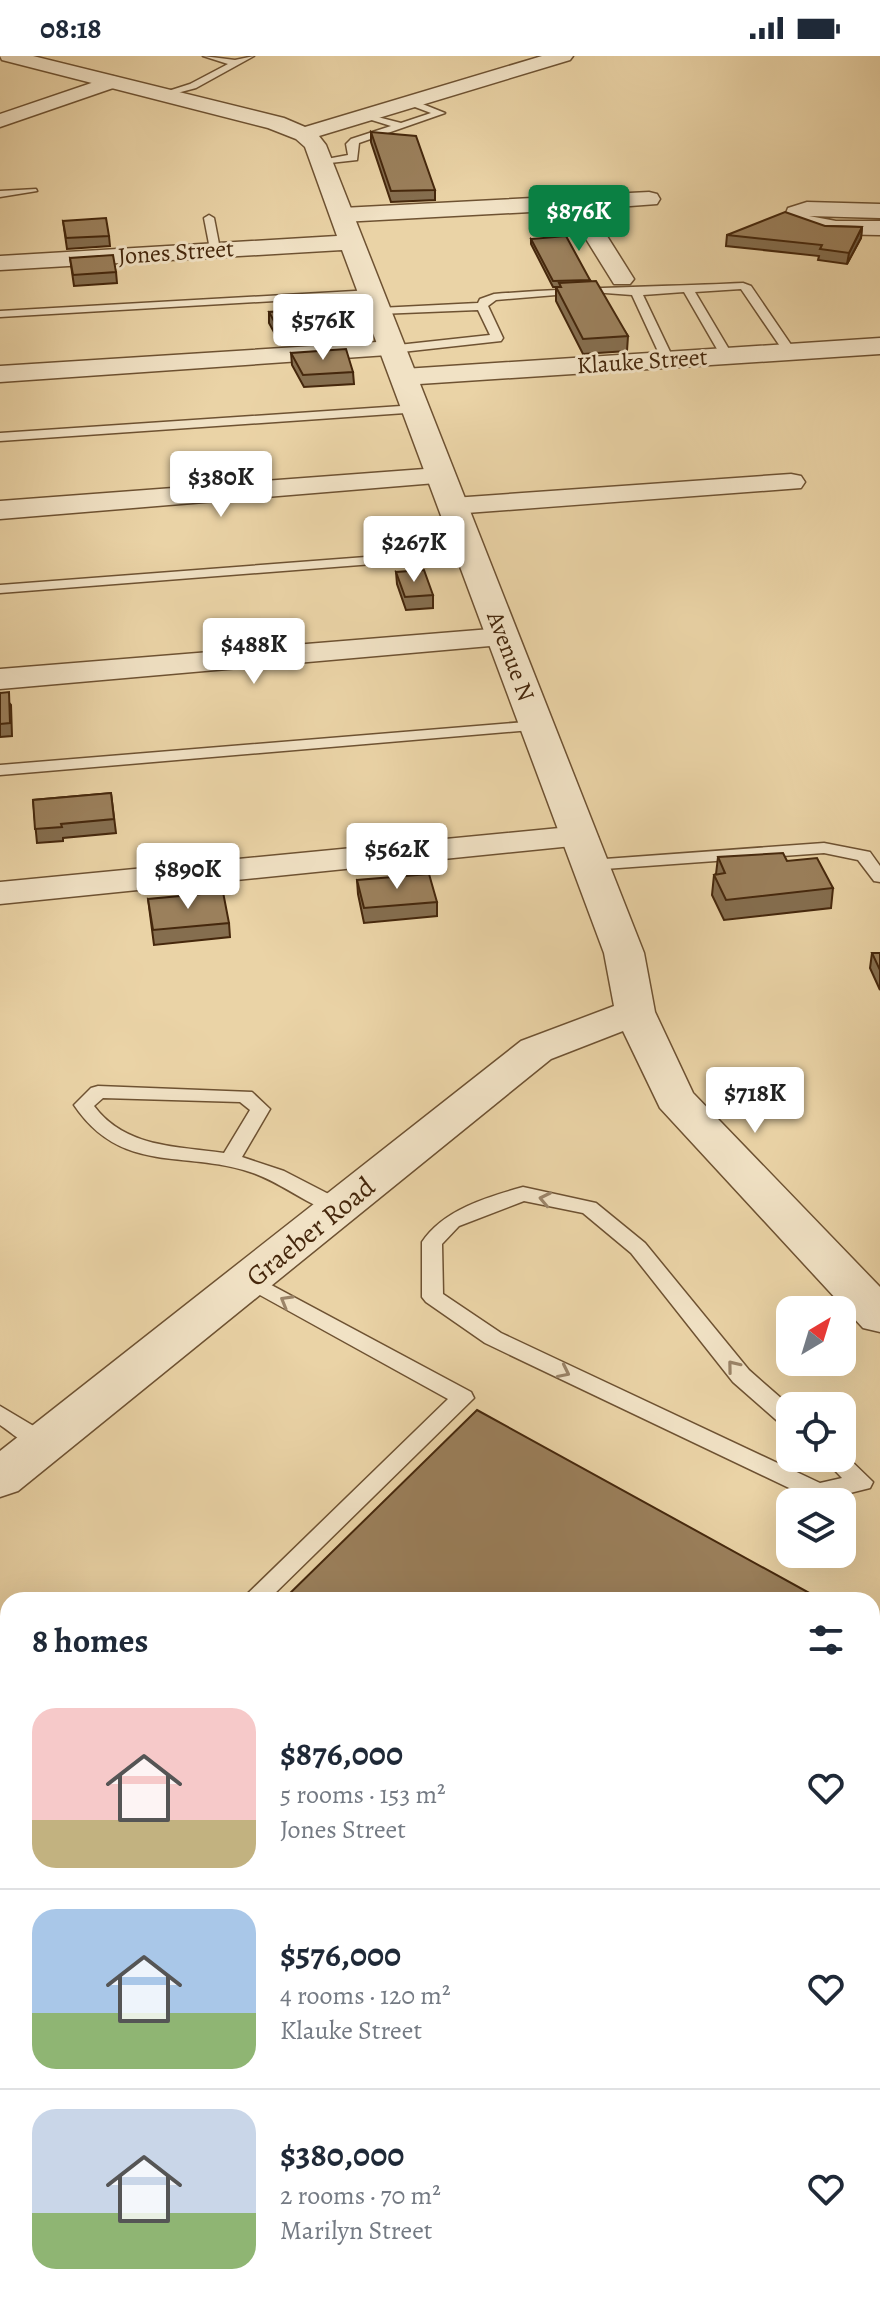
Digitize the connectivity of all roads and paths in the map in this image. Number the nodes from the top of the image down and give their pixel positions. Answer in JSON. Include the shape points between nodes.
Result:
{"nodes":[{"id":1,"x":9,"y":56,"type":"edge"},
{"id":2,"x":208,"y":56,"type":"edge"},
{"id":3,"x":249,"y":56,"type":"edge"},
{"id":4,"x":563,"y":56,"type":"edge"},
{"id":5,"x":237,"y":63,"type":"junction"},
{"id":6,"x":112,"y":82,"type":"junction"},
{"id":7,"x":165,"y":95,"type":"junction"},
{"id":8,"x":410,"y":102,"type":"junction"},
{"id":9,"x":6,"y":115,"type":"edge"},
{"id":10,"x":365,"y":115,"type":"junction"},
{"id":11,"x":401,"y":126,"type":"junction"},
{"id":12,"x":304,"y":134,"type":"junction"},
{"id":13,"x":321,"y":161,"type":"junction"},
{"id":14,"x":32,"y":191,"type":"dead end"},
{"id":15,"x":0,"y":194,"type":"edge"},
{"id":16,"x":649,"y":199,"type":"dead end"},
{"id":17,"x":575,"y":203,"type":"junction"},
{"id":18,"x":880,"y":211,"type":"edge"},
{"id":19,"x":209,"y":218,"type":"dead end"},
{"id":20,"x":880,"y":228,"type":"edge"},
{"id":21,"x":347,"y":229,"type":"junction"},
{"id":22,"x":215,"y":249,"type":"junction"},
{"id":23,"x":0,"y":263,"type":"edge"},
{"id":24,"x":629,"y":285,"type":"junction"},
{"id":25,"x":687,"y":288,"type":"junction"},
{"id":26,"x":376,"y":302,"type":"junction"},
{"id":27,"x":482,"y":306,"type":"junction"},
{"id":28,"x":0,"y":314,"type":"edge"},
{"id":29,"x":880,"y":346,"type":"edge"},
{"id":30,"x":790,"y":352,"type":"junction"},
{"id":31,"x":727,"y":356,"type":"junction"},
{"id":32,"x":668,"y":360,"type":"junction"},
{"id":33,"x":398,"y":363,"type":"junction"},
{"id":34,"x":0,"y":374,"type":"edge"},
{"id":35,"x":416,"y":409,"type":"junction"},
{"id":36,"x":0,"y":437,"type":"edge"},
{"id":37,"x":438,"y":476,"type":"junction"},
{"id":38,"x":791,"y":482,"type":"dead end"},
{"id":39,"x":453,"y":506,"type":"junction"},
{"id":40,"x":0,"y":510,"type":"edge"},
{"id":41,"x":471,"y":553,"type":"junction"},
{"id":42,"x":0,"y":589,"type":"edge"},
{"id":43,"x":503,"y":637,"type":"junction"},
{"id":44,"x":0,"y":679,"type":"edge"},
{"id":45,"x":537,"y":726,"type":"junction"},
{"id":46,"x":0,"y":770,"type":"edge"},
{"id":47,"x":585,"y":851,"type":"junction"},
{"id":48,"x":880,"y":877,"type":"edge"},
{"id":49,"x":0,"y":893,"type":"edge"},
{"id":50,"x":635,"y":1012,"type":"junction"},
{"id":51,"x":229,"y":1162,"type":"junction"},
{"id":52,"x":339,"y":1208,"type":"junction"},
{"id":53,"x":249,"y":1280,"type":"junction"},
{"id":54,"x":880,"y":1316,"type":"edge"},
{"id":55,"x":776,"y":1407,"type":"edge"},
{"id":56,"x":0,"y":1414,"type":"edge"},
{"id":57,"x":44,"y":1443,"type":"junction"},
{"id":58,"x":0,"y":1478,"type":"edge"},
{"id":59,"x":871,"y":1478,"type":"edge"},
{"id":60,"x":261,"y":1592,"type":"edge"}],
"edges":[{"from":1,"to":6,"type":"street"},
{"from":2,"to":5,"type":"lane"},
{"from":3,"to":5,"type":"lane"},
{"from":4,"to":8,"type":"street"},
{"from":5,"to":7,"type":"lane"},
{"from":6,"to":7,"type":"street"},
{"from":6,"to":9,"type":"street"},
{"from":7,"to":12,"type":"street"},
{"from":8,"to":10,"type":"street"},
{"from":8,"to":11,"type":"lane","via":[[440,113]]},
{"from":10,"to":11,"type":"lane"},
{"from":10,"to":12,"type":"street"},
{"from":11,"to":13,"type":"lane","via":[[355,141],[353,158]]},
{"from":12,"to":13,"type":"street","name":"Avenue N"},
{"from":13,"to":21,"type":"street","name":"Avenue N"},
{"from":14,"to":15,"type":"lane"},
{"from":16,"to":17,"type":"street","name":"Jones Street"},
{"from":17,"to":21,"type":"street","name":"Jones Street"},
{"from":17,"to":24,"type":"street"},
{"from":18,"to":20,"type":"street","via":[[807,209],[795,218],[823,226]]},
{"from":19,"to":22,"type":"lane"},
{"from":21,"to":22,"type":"street","name":"Jones Street"},
{"from":21,"to":26,"type":"street","name":"Avenue N"},
{"from":22,"to":23,"type":"street","name":"Jones Street"},
{"from":24,"to":25,"type":"lane"},
{"from":24,"to":27,"type":"lane","via":[[494,297]]},
{"from":24,"to":32,"type":"lane"},
{"from":25,"to":30,"type":"lane","via":[[747,288]]},
{"from":25,"to":31,"type":"lane"},
{"from":26,"to":27,"type":"lane"},
{"from":26,"to":28,"type":"lane"},
{"from":26,"to":33,"type":"street","name":"Avenue N"},
{"from":27,"to":33,"type":"lane","via":[[497,338]]},
{"from":29,"to":30,"type":"street","name":"Klauke Street"},
{"from":30,"to":31,"type":"street","name":"Klauke Street"},
{"from":31,"to":32,"type":"street","name":"Klauke Street"},
{"from":32,"to":33,"type":"street","name":"Klauke Street"},
{"from":33,"to":34,"type":"street","name":"Klauke Street"},
{"from":33,"to":35,"type":"street","name":"Avenue N"},
{"from":35,"to":36,"type":"lane"},
{"from":35,"to":37,"type":"street","name":"Avenue N"},
{"from":37,"to":39,"type":"street","name":"Avenue N"},
{"from":37,"to":40,"type":"street"},
{"from":38,"to":39,"type":"street"},
{"from":39,"to":41,"type":"street","name":"Avenue N"},
{"from":41,"to":42,"type":"lane"},
{"from":41,"to":43,"type":"street","name":"Avenue N"},
{"from":43,"to":44,"type":"street"},
{"from":43,"to":45,"type":"street","name":"Avenue N"},
{"from":45,"to":46,"type":"lane"},
{"from":45,"to":47,"type":"street","name":"Avenue N"},
{"from":47,"to":48,"type":"lane","via":[[824,848],[864,856]]},
{"from":47,"to":49,"type":"street"},
{"from":47,"to":50,"type":"street","name":"Avenue N","via":[[624,953]]},
{"from":50,"to":52,"type":"street","name":"Graeber Road","via":[[536,1050]]},
{"from":50,"to":54,"type":"street","name":"Avenue N","via":[[675,1099]]},
{"from":51,"to":51,"type":"lane","via":[[133,1145],[93,1124],[84,1105],[98,1092],[245,1096],[260,1109]]},
{"from":51,"to":52,"type":"lane","via":[[255,1166]]},
{"from":52,"to":53,"type":"street","name":"Graeber Road"},
{"from":53,"to":57,"type":"street","name":"Graeber Road"},
{"from":60,"to":53,"type":"lane","one_way":true,"via":[[463,1398]]},
{"from":55,"to":59,"type":"lane","one_way":true,"via":[[741,1376],[638,1248],[589,1208],[523,1194],[452,1221],[432,1242],[433,1297],[493,1338],[818,1492]]},
{"from":56,"to":57,"type":"lane"},
{"from":57,"to":58,"type":"street","name":"Graeber Road"}]}
